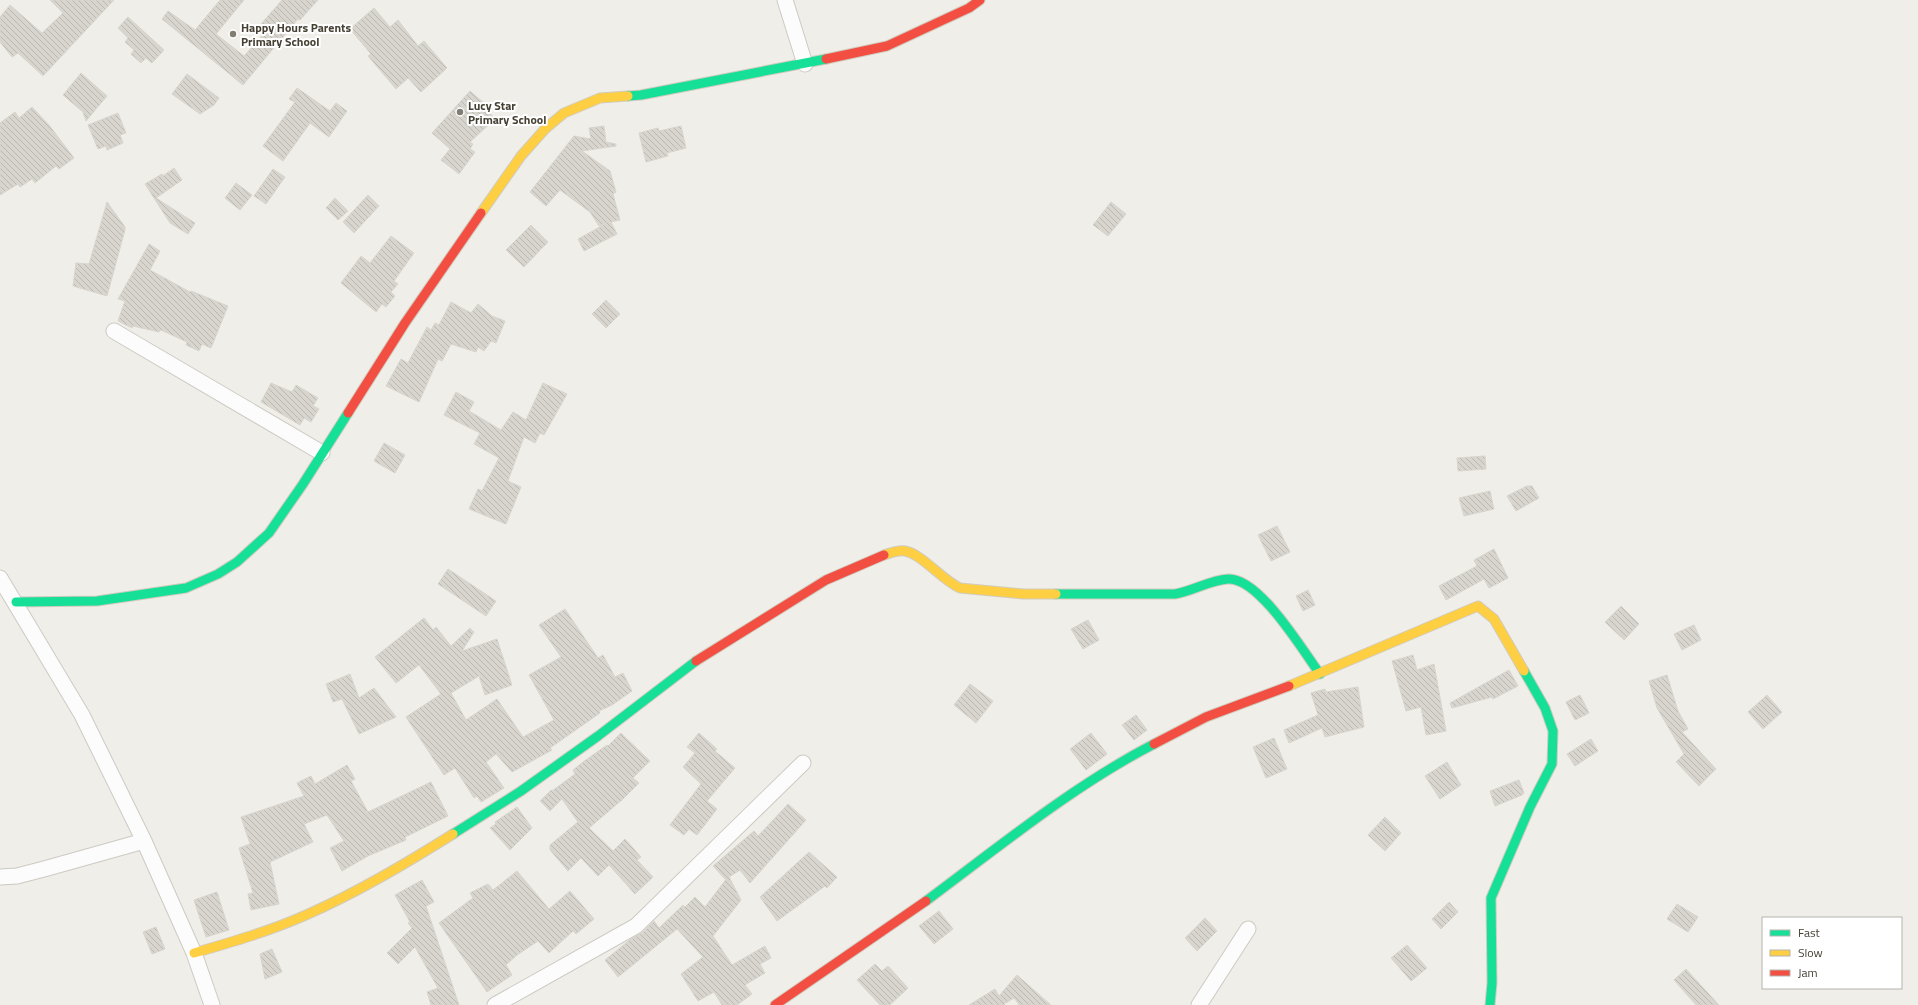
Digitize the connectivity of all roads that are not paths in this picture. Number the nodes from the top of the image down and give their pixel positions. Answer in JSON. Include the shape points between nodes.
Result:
{"nodes":[{"id":1,"x":785,"y":0,"type":"edge"},
{"id":2,"x":980,"y":0,"type":"edge"},
{"id":3,"x":805,"y":64,"type":"junction"},
{"id":4,"x":114,"y":331,"type":"dead end"},
{"id":5,"x":322,"y":453,"type":"junction"},
{"id":6,"x":0,"y":578,"type":"edge"},
{"id":7,"x":16,"y":602,"type":"junction"},
{"id":8,"x":1320,"y":674,"type":"junction"},
{"id":9,"x":803,"y":763,"type":"dead end"},
{"id":10,"x":144,"y":841,"type":"junction"},
{"id":11,"x":0,"y":877,"type":"edge"},
{"id":12,"x":1248,"y":929,"type":"dead end"},
{"id":13,"x":194,"y":953,"type":"junction"},
{"id":14,"x":212,"y":1005,"type":"edge"},
{"id":15,"x":495,"y":1005,"type":"edge"},
{"id":16,"x":775,"y":1005,"type":"edge"},
{"id":17,"x":1199,"y":1005,"type":"edge"},
{"id":18,"x":1490,"y":1005,"type":"edge"}],
"edges":[{"from":1,"to":3,"type":"street"},
{"from":2,"to":3,"type":"street","via":[[969,8],[887,46]]},
{"from":3,"to":5,"type":"street","via":[[641,95],[600,98],[564,113],[545,129],[521,156],[405,323]]},
{"from":4,"to":5,"type":"street"},
{"from":5,"to":7,"type":"street","via":[[269,533],[237,562],[218,574],[186,588],[97,601]]},
{"from":6,"to":7,"type":"street"},
{"from":7,"to":10,"type":"street","via":[[82,715]]},
{"from":8,"to":13,"type":"street","via":[[1270,605],[1255,590],[1235,579],[1215,581],[1192,591],[1175,594],[1022,594],[956,587],[915,555],[905,551],[892,552],[826,580],[702,658],[521,791],[387,875],[306,915],[260,933]]},
{"from":8,"to":16,"type":"street","via":[[1206,717],[1127,758],[1076,791],[923,903]]},
{"from":8,"to":18,"type":"street","via":[[1478,606],[1494,619],[1545,708],[1553,731],[1552,764],[1530,807],[1491,898]]},
{"from":9,"to":15,"type":"street","via":[[636,926]]},
{"from":10,"to":11,"type":"street","via":[[17,876]]},
{"from":10,"to":13,"type":"street"},
{"from":12,"to":17,"type":"street"},
{"from":13,"to":14,"type":"street"}]}
